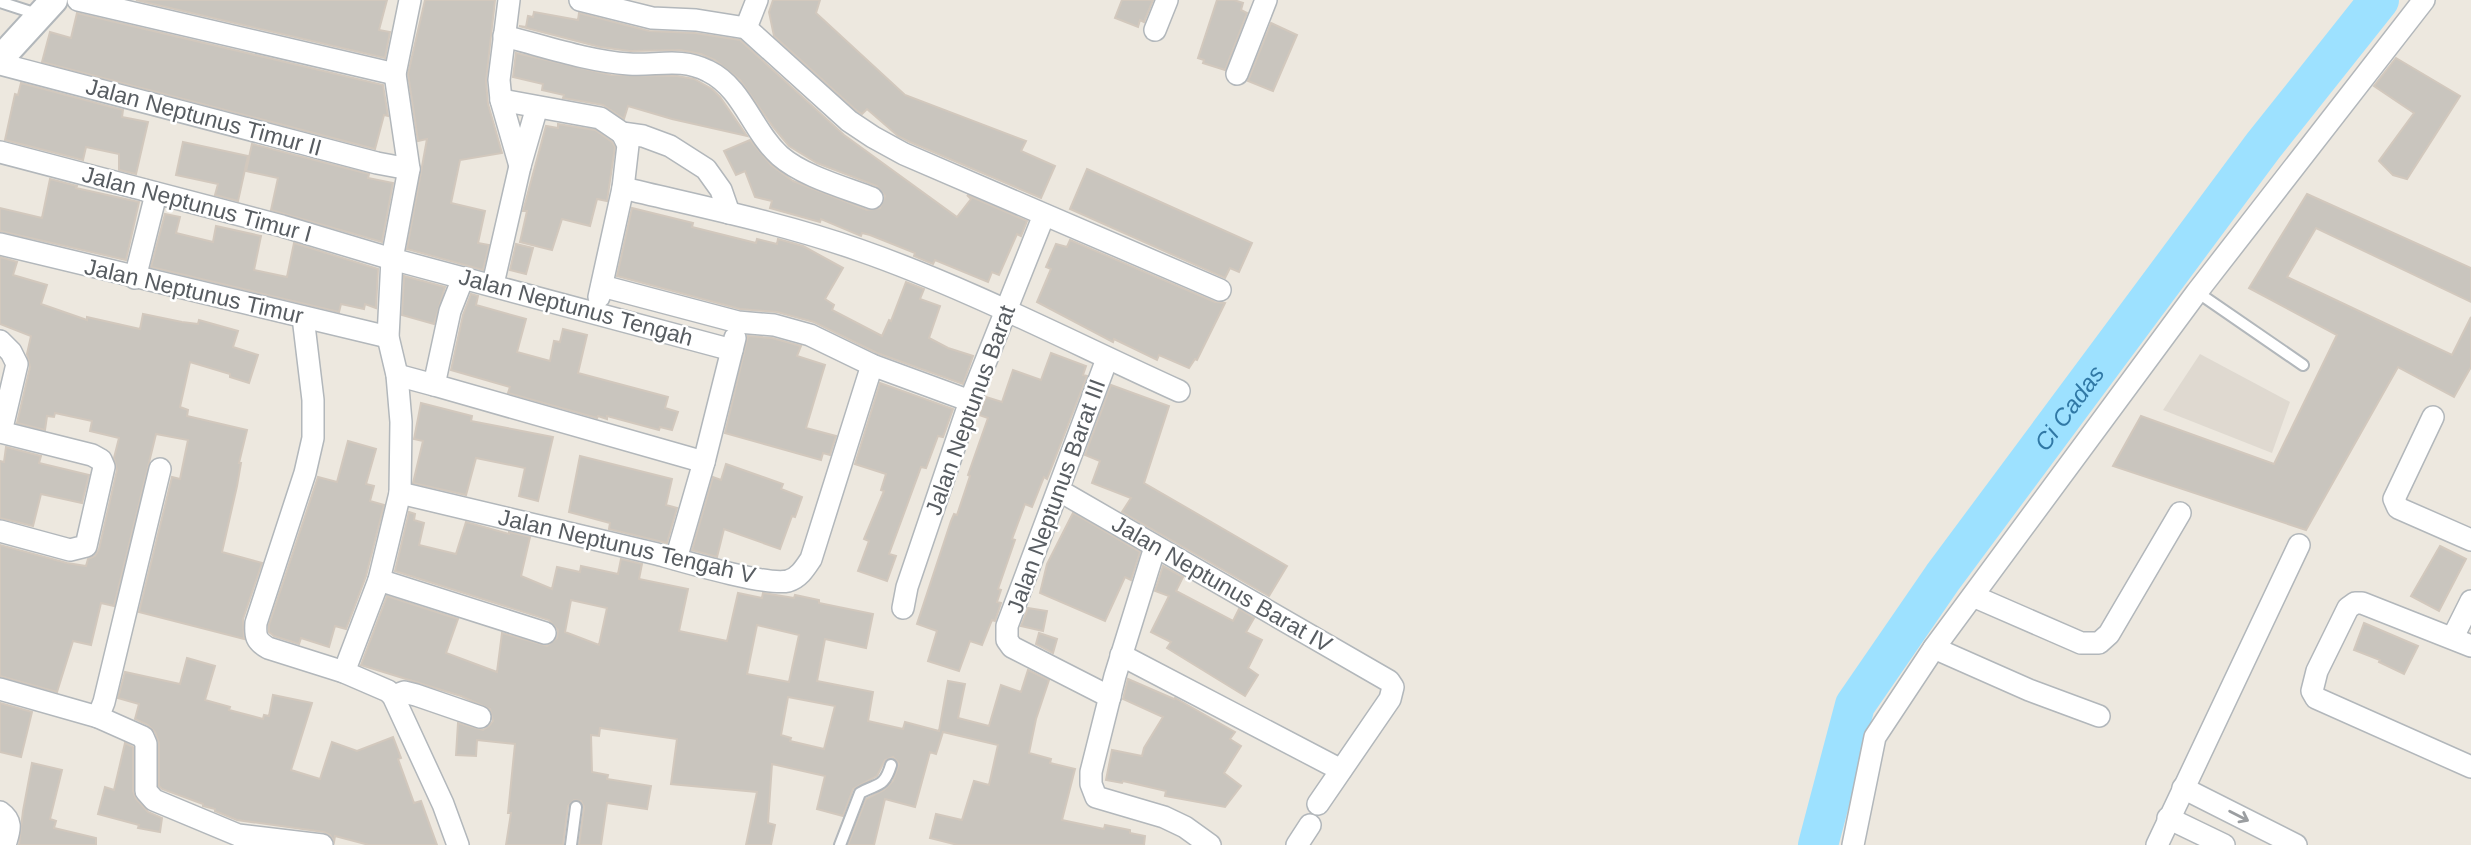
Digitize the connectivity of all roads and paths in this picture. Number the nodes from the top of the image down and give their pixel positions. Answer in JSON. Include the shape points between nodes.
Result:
{"nodes":[{"id":1,"x":78,"y":0,"type":"edge"},
{"id":2,"x":410,"y":0,"type":"edge"},
{"id":3,"x":509,"y":0,"type":"edge"},
{"id":4,"x":580,"y":0,"type":"edge"},
{"id":5,"x":757,"y":0,"type":"edge"},
{"id":6,"x":1167,"y":0,"type":"edge"},
{"id":7,"x":1266,"y":0,"type":"edge"},
{"id":8,"x":2424,"y":0,"type":"edge"},
{"id":9,"x":0,"y":2,"type":"edge"},
{"id":10,"x":603,"y":3,"type":"edge"},
{"id":11,"x":46,"y":7,"type":"edge"},
{"id":12,"x":746,"y":28,"type":"junction"},
{"id":13,"x":1156,"y":30,"type":"dead end"},
{"id":14,"x":504,"y":36,"type":"junction"},
{"id":15,"x":0,"y":62,"type":"edge"},
{"id":16,"x":395,"y":74,"type":"junction"},
{"id":17,"x":1237,"y":74,"type":"dead end"},
{"id":18,"x":501,"y":100,"type":"junction"},
{"id":19,"x":537,"y":107,"type":"junction"},
{"id":20,"x":622,"y":133,"type":"junction"},
{"id":21,"x":0,"y":152,"type":"edge"},
{"id":22,"x":520,"y":166,"type":"junction"},
{"id":23,"x":409,"y":169,"type":"junction"},
{"id":24,"x":624,"y":188,"type":"junction"},
{"id":25,"x":156,"y":194,"type":"junction"},
{"id":26,"x":872,"y":198,"type":"dead end"},
{"id":27,"x":729,"y":213,"type":"junction"},
{"id":28,"x":1044,"y":215,"type":"junction"},
{"id":29,"x":0,"y":244,"type":"edge"},
{"id":30,"x":392,"y":259,"type":"junction"},
{"id":31,"x":135,"y":278,"type":"junction"},
{"id":32,"x":463,"y":278,"type":"junction"},
{"id":33,"x":493,"y":284,"type":"junction"},
{"id":34,"x":602,"y":286,"type":"junction"},
{"id":35,"x":1220,"y":290,"type":"dead end"},
{"id":36,"x":2197,"y":292,"type":"junction"},
{"id":37,"x":1006,"y":311,"type":"junction"},
{"id":38,"x":596,"y":313,"type":"junction"},
{"id":39,"x":303,"y":317,"type":"junction"},
{"id":40,"x":738,"y":322,"type":"junction"},
{"id":41,"x":388,"y":337,"type":"junction"},
{"id":42,"x":0,"y":341,"type":"edge"},
{"id":43,"x":732,"y":350,"type":"junction"},
{"id":44,"x":1107,"y":359,"type":"junction"},
{"id":45,"x":872,"y":365,"type":"junction"},
{"id":46,"x":2303,"y":365,"type":"dead end"},
{"id":47,"x":397,"y":375,"type":"junction"},
{"id":48,"x":434,"y":385,"type":"junction"},
{"id":49,"x":1179,"y":391,"type":"dead end"},
{"id":50,"x":970,"y":401,"type":"junction"},
{"id":51,"x":2433,"y":417,"type":"dead end"},
{"id":52,"x":0,"y":432,"type":"edge"},
{"id":53,"x":704,"y":462,"type":"junction"},
{"id":54,"x":160,"y":469,"type":"dead end"},
{"id":55,"x":1060,"y":491,"type":"junction"},
{"id":56,"x":400,"y":493,"type":"junction"},
{"id":57,"x":2180,"y":513,"type":"dead end"},
{"id":58,"x":0,"y":531,"type":"edge"},
{"id":59,"x":2471,"y":540,"type":"edge"},
{"id":60,"x":2299,"y":545,"type":"dead end"},
{"id":61,"x":1155,"y":547,"type":"junction"},
{"id":62,"x":676,"y":559,"type":"junction"},
{"id":63,"x":379,"y":580,"type":"junction"},
{"id":64,"x":1973,"y":596,"type":"junction"},
{"id":65,"x":2471,"y":601,"type":"edge"},
{"id":66,"x":903,"y":608,"type":"dead end"},
{"id":67,"x":545,"y":633,"type":"dead end"},
{"id":68,"x":2462,"y":641,"type":"edge"},
{"id":69,"x":1934,"y":648,"type":"junction"},
{"id":70,"x":1121,"y":655,"type":"junction"},
{"id":71,"x":344,"y":672,"type":"junction"},
{"id":72,"x":0,"y":689,"type":"edge"},
{"id":73,"x":393,"y":696,"type":"junction"},
{"id":74,"x":1110,"y":697,"type":"junction"},
{"id":75,"x":480,"y":716,"type":"dead end"},
{"id":76,"x":2099,"y":716,"type":"dead end"},
{"id":77,"x":98,"y":717,"type":"junction"},
{"id":78,"x":891,"y":765,"type":"dead end"},
{"id":79,"x":2471,"y":767,"type":"edge"},
{"id":80,"x":1341,"y":770,"type":"junction"},
{"id":81,"x":2183,"y":788,"type":"junction"},
{"id":82,"x":1318,"y":804,"type":"dead end"},
{"id":83,"x":576,"y":807,"type":"dead end"},
{"id":84,"x":0,"y":813,"type":"edge"},
{"id":85,"x":2168,"y":818,"type":"junction"},
{"id":86,"x":1310,"y":825,"type":"dead end"},
{"id":87,"x":5,"y":845,"type":"edge"},
{"id":88,"x":322,"y":845,"type":"edge"},
{"id":89,"x":458,"y":845,"type":"edge"},
{"id":90,"x":571,"y":845,"type":"edge"},
{"id":91,"x":840,"y":845,"type":"edge"},
{"id":92,"x":1210,"y":845,"type":"edge"},
{"id":93,"x":1297,"y":845,"type":"edge"},
{"id":94,"x":1853,"y":845,"type":"edge"},
{"id":95,"x":2157,"y":845,"type":"edge"},
{"id":96,"x":2224,"y":845,"type":"edge"},
{"id":97,"x":2296,"y":845,"type":"edge"}],
"edges":[{"from":1,"to":16,"type":"street"},
{"from":2,"to":16,"type":"street"},
{"from":3,"to":14,"type":"street"},
{"from":4,"to":10,"type":"street"},
{"from":5,"to":12,"type":"street"},
{"from":6,"to":13,"type":"street"},
{"from":7,"to":17,"type":"street"},
{"from":8,"to":36,"type":"street"},
{"from":9,"to":11,"type":"lane"},
{"from":10,"to":12,"type":"street","via":[[652,18]]},
{"from":11,"to":15,"type":"street"},
{"from":12,"to":28,"type":"street","via":[[873,138]]},
{"from":14,"to":18,"type":"street"},
{"from":14,"to":26,"type":"street","via":[[629,64],[674,61],[708,71],[726,83],[779,155],[824,180]]},
{"from":15,"to":23,"type":"street","name":"Jalan Neptunus Timur II"},
{"from":16,"to":23,"type":"street"},
{"from":18,"to":19,"type":"street"},
{"from":18,"to":22,"type":"street"},
{"from":19,"to":20,"type":"street","via":[[600,118]]},
{"from":19,"to":22,"type":"street"},
{"from":20,"to":24,"type":"street","via":[[628,145]]},
{"from":20,"to":27,"type":"street","via":[[670,146],[706,169],[721,190]]},
{"from":21,"to":25,"type":"street","name":"Jalan Neptunus Timur I"},
{"from":22,"to":33,"type":"street"},
{"from":23,"to":30,"type":"street"},
{"from":24,"to":27,"type":"street"},
{"from":24,"to":34,"type":"street"},
{"from":25,"to":30,"type":"street","name":"Jalan Neptunus Timur I"},
{"from":25,"to":31,"type":"street"},
{"from":27,"to":37,"type":"street","via":[[862,251]]},
{"from":28,"to":35,"type":"street"},
{"from":28,"to":37,"type":"street","name":"Jalan Neptunus Barat"},
{"from":29,"to":31,"type":"street","name":"Jalan Neptunus Timur"},
{"from":30,"to":32,"type":"street","name":"Jalan Neptunus Tengah"},
{"from":30,"to":41,"type":"street"},
{"from":31,"to":39,"type":"street","name":"Jalan Neptunus Timur"},
{"from":32,"to":33,"type":"street","name":"Jalan Neptunus Tengah"},
{"from":32,"to":48,"type":"street","via":[[450,311]]},
{"from":33,"to":38,"type":"street","name":"Jalan Neptunus Tengah"},
{"from":34,"to":38,"type":"street"},
{"from":34,"to":40,"type":"street","name":"Jalan Neptunus Tengah"},
{"from":36,"to":46,"type":"lane"},
{"from":36,"to":64,"type":"street"},
{"from":37,"to":44,"type":"street"},
{"from":37,"to":50,"type":"street","name":"Jalan Neptunus Barat"},
{"from":38,"to":43,"type":"street","name":"Jalan Neptunus Tengah"},
{"from":39,"to":41,"type":"street","name":"Jalan Neptunus Timur"},
{"from":39,"to":71,"type":"street","via":[[313,438],[255,636],[268,648]]},
{"from":40,"to":43,"type":"street"},
{"from":40,"to":45,"type":"street","name":"Jalan Neptunus Tengah","via":[[810,335]]},
{"from":41,"to":47,"type":"street"},
{"from":42,"to":52,"type":"street","via":[[17,364]]},
{"from":43,"to":53,"type":"street"},
{"from":44,"to":49,"type":"street"},
{"from":44,"to":55,"type":"street","name":"Jalan Neptunus Barat III"},
{"from":45,"to":50,"type":"street","name":"Jalan Neptunus Tengah"},
{"from":45,"to":62,"type":"street","name":"Jalan Neptunus Tengah V","via":[[811,559],[802,573],[789,581],[776,581]]},
{"from":47,"to":48,"type":"street"},
{"from":47,"to":56,"type":"street"},
{"from":48,"to":53,"type":"street"},
{"from":50,"to":66,"type":"street","name":"Jalan Neptunus Barat"},
{"from":51,"to":59,"type":"street","via":[[2394,499],[2398,508]]},
{"from":52,"to":58,"type":"street","via":[[92,455],[104,467],[86,546],[70,550]]},
{"from":53,"to":62,"type":"street"},
{"from":54,"to":77,"type":"street"},
{"from":55,"to":61,"type":"street","name":"Jalan Neptunus Barat IV"},
{"from":55,"to":74,"type":"street","name":"Jalan Neptunus Barat III","via":[[1007,626],[1007,640],[1012,647]]},
{"from":56,"to":62,"type":"street","name":"Jalan Neptunus Tengah V"},
{"from":56,"to":63,"type":"street"},
{"from":57,"to":64,"type":"street","via":[[2109,634],[2099,643],[2081,643]]},
{"from":60,"to":81,"type":"street"},
{"from":61,"to":70,"type":"street"},
{"from":61,"to":80,"type":"street","name":"Jalan Neptunus Barat IV","via":[[1385,677],[1393,687],[1390,699]]},
{"from":63,"to":67,"type":"street"},
{"from":63,"to":71,"type":"street"},
{"from":64,"to":69,"type":"street"},
{"from":65,"to":68,"type":"street"},
{"from":68,"to":79,"type":"street","via":[[2355,603],[2348,608],[2317,671],[2312,691],[2316,698]]},
{"from":69,"to":76,"type":"street"},
{"from":69,"to":94,"type":"street","via":[[1875,737]]},
{"from":70,"to":74,"type":"street"},
{"from":70,"to":80,"type":"street"},
{"from":71,"to":73,"type":"street","via":[[379,685]]},
{"from":72,"to":77,"type":"street"},
{"from":73,"to":75,"type":"street","via":[[404,692]]},
{"from":73,"to":89,"type":"street"},
{"from":74,"to":92,"type":"street","via":[[1091,772],[1096,797],[1164,817]]},
{"from":77,"to":88,"type":"street","via":[[143,737],[146,791],[155,800],[238,835]]},
{"from":78,"to":91,"type":"lane","via":[[882,785],[860,793]]},
{"from":80,"to":82,"type":"street"},
{"from":81,"to":85,"type":"street"},
{"from":81,"to":97,"type":"street","one_way":true},
{"from":83,"to":90,"type":"lane"},
{"from":84,"to":87,"type":"street","via":[[11,827]]},
{"from":85,"to":95,"type":"street"},
{"from":85,"to":96,"type":"street"},
{"from":86,"to":93,"type":"street"}]}
